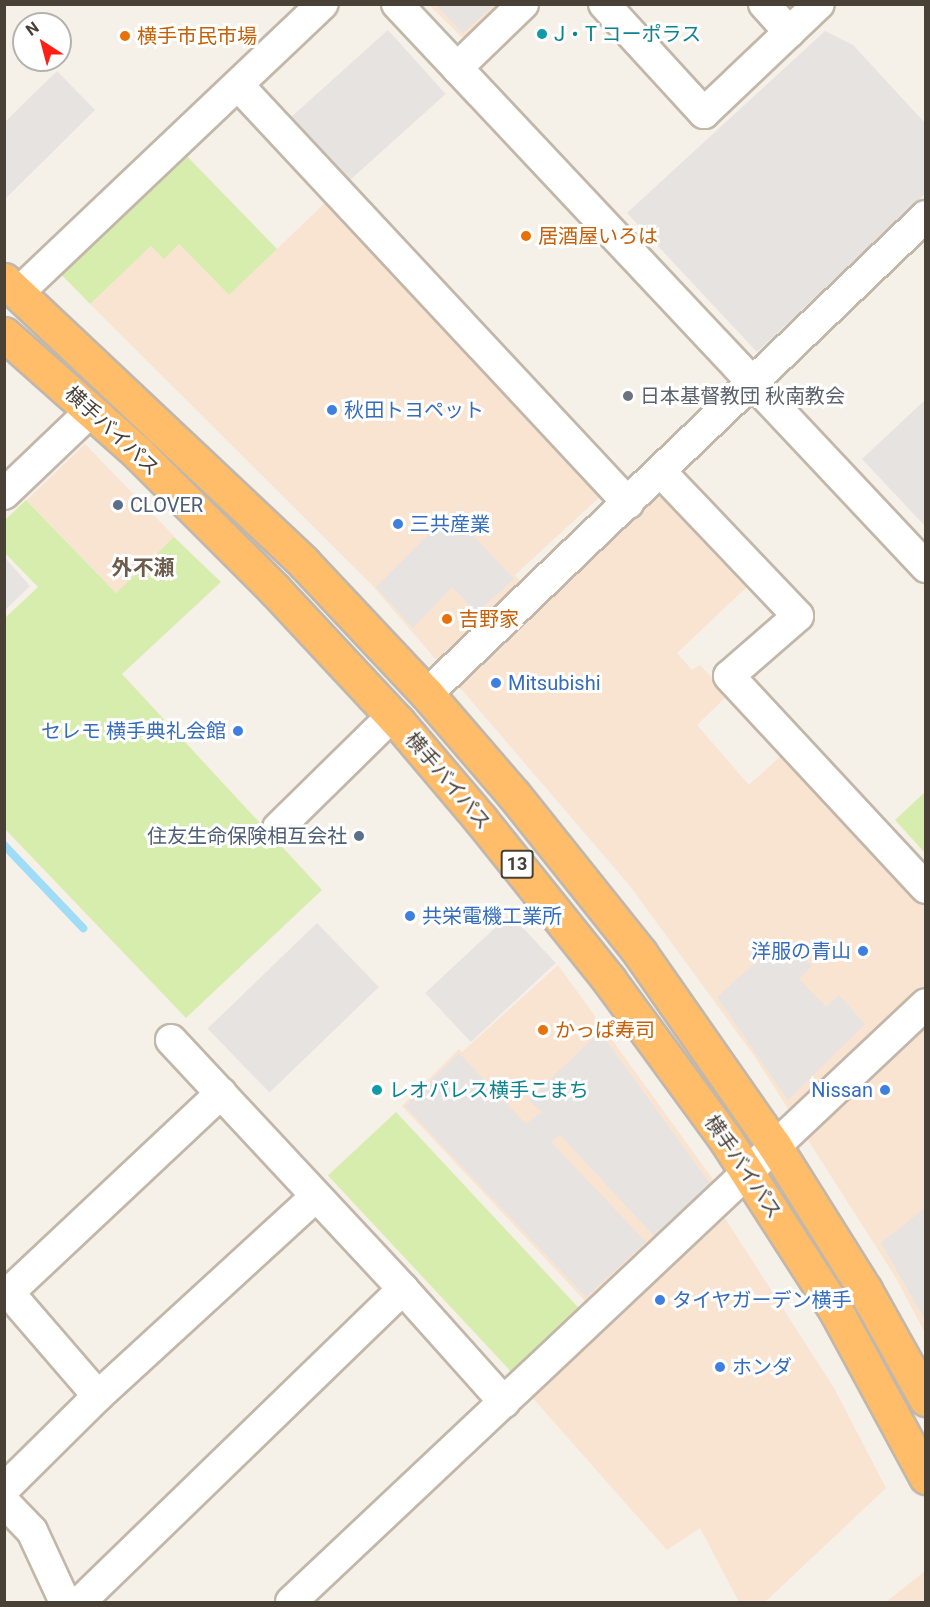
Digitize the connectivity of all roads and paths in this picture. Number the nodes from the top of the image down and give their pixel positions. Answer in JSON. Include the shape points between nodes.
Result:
{"nodes":[{"id":1,"x":323,"y":4,"type":"edge"},
{"id":2,"x":397,"y":4,"type":"edge"},
{"id":3,"x":524,"y":4,"type":"edge"},
{"id":4,"x":604,"y":4,"type":"edge"},
{"id":5,"x":764,"y":4,"type":"edge"},
{"id":6,"x":819,"y":4,"type":"edge"},
{"id":7,"x":789,"y":32,"type":"junction"},
{"id":8,"x":457,"y":68,"type":"junction"},
{"id":9,"x":238,"y":85,"type":"junction"},
{"id":10,"x":926,"y":216,"type":"edge"},
{"id":11,"x":11,"y":287,"type":"edge"},
{"id":12,"x":4,"y":334,"type":"edge"},
{"id":13,"x":752,"y":382,"type":"junction"},
{"id":14,"x":91,"y":411,"type":"junction"},
{"id":15,"x":660,"y":471,"type":"junction"},
{"id":16,"x":4,"y":494,"type":"edge"},
{"id":17,"x":628,"y":503,"type":"junction"},
{"id":18,"x":926,"y":567,"type":"edge"},
{"id":19,"x":427,"y":694,"type":"junction"},
{"id":20,"x":392,"y":716,"type":"junction"},
{"id":21,"x":278,"y":828,"type":"dead end"},
{"id":22,"x":926,"y":888,"type":"edge"},
{"id":23,"x":926,"y":1004,"type":"edge"},
{"id":24,"x":171,"y":1040,"type":"dead end"},
{"id":25,"x":221,"y":1093,"type":"junction"},
{"id":26,"x":774,"y":1145,"type":"junction"},
{"id":27,"x":748,"y":1172,"type":"junction"},
{"id":28,"x":316,"y":1196,"type":"junction"},
{"id":29,"x":403,"y":1289,"type":"junction"},
{"id":30,"x":7,"y":1295,"type":"edge"},
{"id":31,"x":98,"y":1396,"type":"junction"},
{"id":32,"x":926,"y":1399,"type":"edge"},
{"id":33,"x":504,"y":1402,"type":"junction"},
{"id":34,"x":926,"y":1478,"type":"edge"},
{"id":35,"x":4,"y":1489,"type":"edge"},
{"id":36,"x":4,"y":1502,"type":"edge"},
{"id":37,"x":65,"y":1602,"type":"edge"},
{"id":38,"x":80,"y":1602,"type":"edge"},
{"id":39,"x":291,"y":1602,"type":"edge"}],
"edges":[{"from":1,"to":9,"type":"street"},
{"from":2,"to":8,"type":"street"},
{"from":3,"to":8,"type":"street"},
{"from":4,"to":7,"type":"street","via":[[704,113]]},
{"from":5,"to":7,"type":"street"},
{"from":6,"to":7,"type":"street"},
{"from":8,"to":13,"type":"street"},
{"from":9,"to":11,"type":"street"},
{"from":9,"to":17,"type":"street"},
{"from":10,"to":13,"type":"street"},
{"from":11,"to":19,"type":"highway","name":"横手バイパス","number":"13","via":[[304,563]]},
{"from":12,"to":14,"type":"highway","name":"横手バイパス","number":"13"},
{"from":13,"to":15,"type":"street"},
{"from":13,"to":18,"type":"street"},
{"from":14,"to":16,"type":"street"},
{"from":14,"to":20,"type":"highway","name":"横手バイパス","number":"13","via":[[274,589]]},
{"from":15,"to":17,"type":"street"},
{"from":15,"to":22,"type":"street","via":[[798,615],[729,676]]},
{"from":17,"to":19,"type":"street"},
{"from":19,"to":26,"type":"highway","name":"横手バイパス","number":"13","via":[[514,795],[640,953]]},
{"from":20,"to":21,"type":"street"},
{"from":20,"to":27,"type":"highway","name":"横手バイパス","number":"13","via":[[609,980]]},
{"from":23,"to":26,"type":"street"},
{"from":24,"to":25,"type":"street"},
{"from":25,"to":28,"type":"street"},
{"from":25,"to":30,"type":"street"},
{"from":26,"to":27,"type":"street"},
{"from":26,"to":32,"type":"highway","name":"横手バイパス","number":"13","via":[[865,1290]]},
{"from":27,"to":33,"type":"street"},
{"from":27,"to":34,"type":"highway","name":"横手バイパス","number":"13","via":[[836,1311]]},
{"from":28,"to":29,"type":"street"},
{"from":28,"to":31,"type":"street"},
{"from":29,"to":33,"type":"street"},
{"from":29,"to":38,"type":"street"},
{"from":30,"to":31,"type":"street"},
{"from":31,"to":35,"type":"street"},
{"from":33,"to":39,"type":"street"},
{"from":36,"to":37,"type":"street","via":[[32,1531]]}]}
